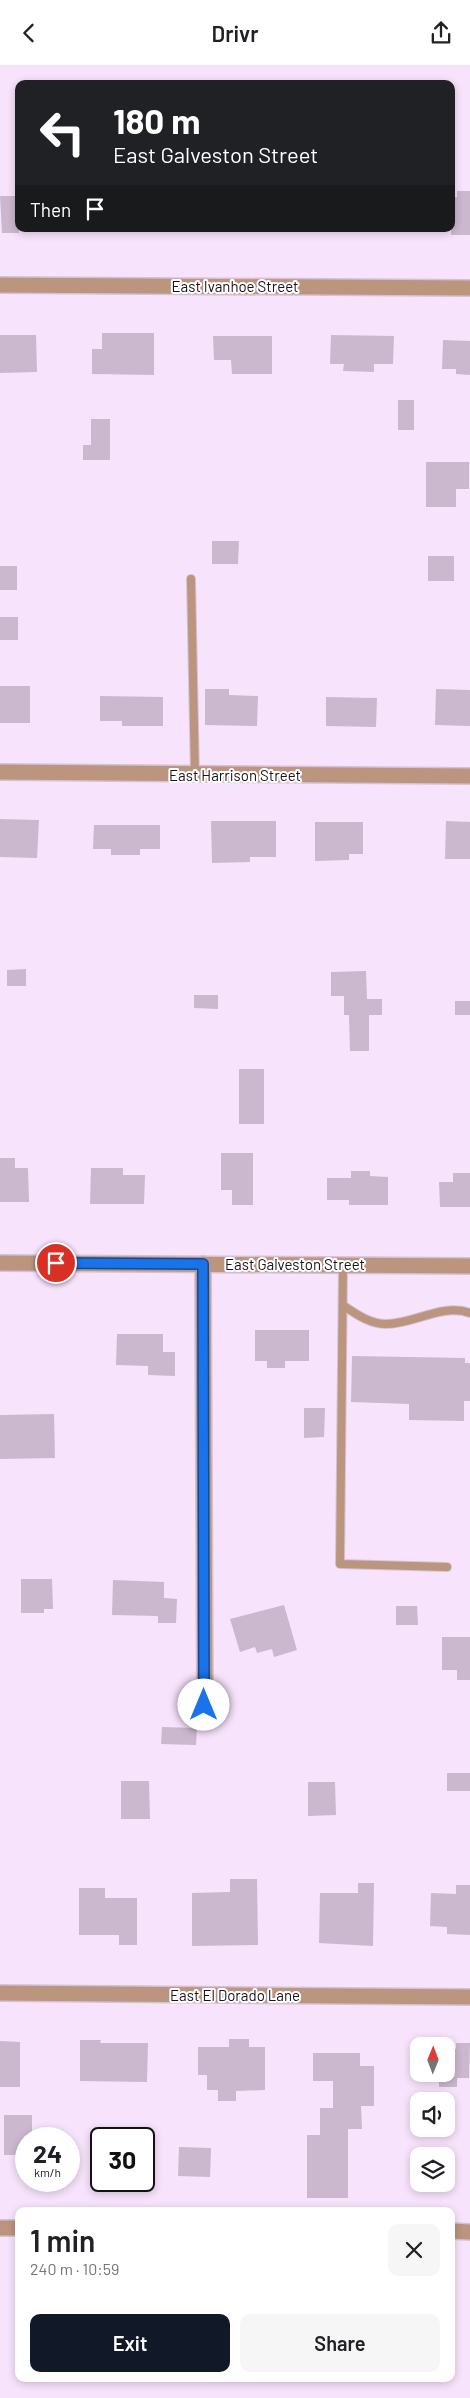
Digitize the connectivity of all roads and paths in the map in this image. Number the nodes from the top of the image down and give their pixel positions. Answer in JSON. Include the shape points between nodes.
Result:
{"nodes":[{"id":1,"x":0,"y":285,"type":"edge"},
{"id":2,"x":470,"y":288,"type":"edge"},
{"id":3,"x":191,"y":579,"type":"dead end"},
{"id":4,"x":0,"y":772,"type":"edge"},
{"id":5,"x":195,"y":775,"type":"junction"},
{"id":6,"x":470,"y":776,"type":"edge"},
{"id":7,"x":0,"y":1263,"type":"edge"},
{"id":8,"x":343,"y":1263,"type":"junction"},
{"id":9,"x":203,"y":1264,"type":"junction"},
{"id":10,"x":470,"y":1266,"type":"edge"},
{"id":11,"x":344,"y":1306,"type":"junction"},
{"id":12,"x":470,"y":1313,"type":"edge"},
{"id":13,"x":447,"y":1567,"type":"dead end"},
{"id":14,"x":204,"y":1705,"type":"dead end"},
{"id":15,"x":0,"y":1993,"type":"edge"},
{"id":16,"x":470,"y":1997,"type":"edge"},
{"id":17,"x":0,"y":2228,"type":"edge"},
{"id":18,"x":15,"y":2228,"type":"edge"},
{"id":19,"x":455,"y":2231,"type":"edge"},
{"id":20,"x":470,"y":2231,"type":"edge"}],
"edges":[{"from":1,"to":2,"type":"street","name":"East Ivanhoe Street"},
{"from":3,"to":5,"type":"lane"},
{"from":4,"to":5,"type":"street","name":"East Harrison Street"},
{"from":5,"to":6,"type":"street","name":"East Harrison Street"},
{"from":7,"to":9,"type":"street","name":"East Galveston Street"},
{"from":8,"to":9,"type":"street","name":"East Galveston Street"},
{"from":8,"to":10,"type":"street","name":"East Galveston Street"},
{"from":8,"to":11,"type":"lane"},
{"from":9,"to":14,"type":"street"},
{"from":11,"to":12,"type":"lane","via":[[361,1318],[385,1324],[439,1311]]},
{"from":11,"to":13,"type":"lane","via":[[340,1564]]},
{"from":15,"to":16,"type":"street","name":"East El Dorado Lane"},
{"from":17,"to":18,"type":"street"},
{"from":19,"to":20,"type":"street"}]}
